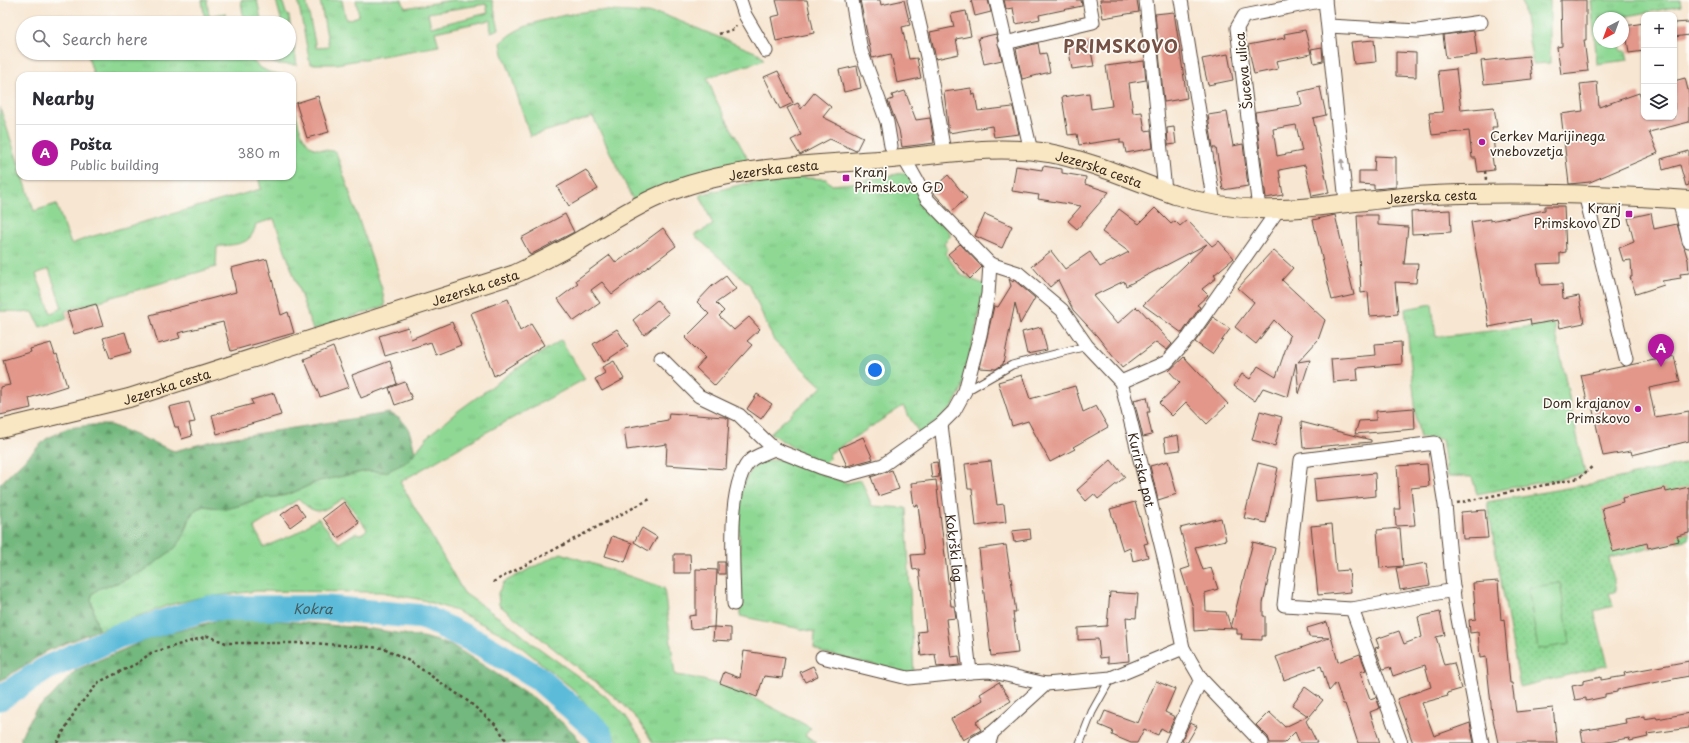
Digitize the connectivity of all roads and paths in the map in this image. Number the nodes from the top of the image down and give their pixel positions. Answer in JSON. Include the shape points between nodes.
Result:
{"nodes":[{"id":1,"x":740,"y":0,"type":"edge"},
{"id":2,"x":852,"y":0,"type":"edge"},
{"id":3,"x":914,"y":0,"type":"edge"},
{"id":4,"x":996,"y":0,"type":"edge"},
{"id":5,"x":1089,"y":0,"type":"edge"},
{"id":6,"x":1146,"y":0,"type":"edge"},
{"id":7,"x":1181,"y":0,"type":"edge"},
{"id":8,"x":1325,"y":0,"type":"edge"},
{"id":9,"x":745,"y":15,"type":"junction"},
{"id":10,"x":1482,"y":22,"type":"dead end"},
{"id":11,"x":1329,"y":26,"type":"junction"},
{"id":12,"x":719,"y":34,"type":"dead end"},
{"id":13,"x":1005,"y":43,"type":"junction"},
{"id":14,"x":766,"y":52,"type":"dead end"},
{"id":15,"x":891,"y":146,"type":"dead end"},
{"id":16,"x":1031,"y":151,"type":"junction"},
{"id":17,"x":944,"y":152,"type":"junction"},
{"id":18,"x":904,"y":158,"type":"junction"},
{"id":19,"x":1165,"y":191,"type":"junction"},
{"id":20,"x":1585,"y":194,"type":"junction"},
{"id":21,"x":1684,"y":200,"type":"edge"},
{"id":22,"x":1346,"y":202,"type":"junction"},
{"id":23,"x":1214,"y":204,"type":"junction"},
{"id":24,"x":1259,"y":209,"type":"junction"},
{"id":25,"x":1278,"y":210,"type":"junction"},
{"id":26,"x":1689,"y":241,"type":"edge"},
{"id":27,"x":990,"y":264,"type":"junction"},
{"id":28,"x":1087,"y":346,"type":"junction"},
{"id":29,"x":660,"y":358,"type":"dead end"},
{"id":30,"x":1626,"y":359,"type":"dead end"},
{"id":31,"x":1121,"y":382,"type":"junction"},
{"id":32,"x":965,"y":391,"type":"junction"},
{"id":33,"x":941,"y":424,"type":"junction"},
{"id":34,"x":0,"y":429,"type":"edge"},
{"id":35,"x":774,"y":449,"type":"junction"},
{"id":36,"x":1593,"y":466,"type":"dead end"},
{"id":37,"x":650,"y":499,"type":"dead end"},
{"id":38,"x":1445,"y":505,"type":"junction"},
{"id":39,"x":493,"y":582,"type":"dead end"},
{"id":40,"x":1454,"y":590,"type":"junction"},
{"id":41,"x":734,"y":604,"type":"dead end"},
{"id":42,"x":1352,"y":609,"type":"junction"},
{"id":43,"x":1183,"y":648,"type":"junction"},
{"id":44,"x":822,"y":657,"type":"dead end"},
{"id":45,"x":970,"y":672,"type":"junction"},
{"id":46,"x":1111,"y":678,"type":"junction"},
{"id":47,"x":1201,"y":680,"type":"junction"},
{"id":48,"x":1046,"y":684,"type":"junction"},
{"id":49,"x":990,"y":738,"type":"edge"},
{"id":50,"x":57,"y":743,"type":"edge"},
{"id":51,"x":508,"y":743,"type":"edge"},
{"id":52,"x":975,"y":743,"type":"edge"},
{"id":53,"x":1080,"y":743,"type":"edge"},
{"id":54,"x":1172,"y":743,"type":"edge"},
{"id":55,"x":1262,"y":743,"type":"edge"},
{"id":56,"x":1402,"y":743,"type":"edge"},
{"id":57,"x":1482,"y":743,"type":"edge"}],
"edges":[{"from":1,"to":9,"type":"street"},
{"from":2,"to":15,"type":"street","via":[[861,51],[887,122]]},
{"from":3,"to":17,"type":"street"},
{"from":4,"to":13,"type":"street"},
{"from":5,"to":13,"type":"street","via":[[1093,22]]},
{"from":6,"to":19,"type":"street","name":"Jezerska cesta"},
{"from":7,"to":23,"type":"street"},
{"from":8,"to":11,"type":"street","name":"Šuceva ulica"},
{"from":8,"to":24,"type":"street","name":"Šuceva ulica","via":[[1244,16],[1237,28]]},
{"from":9,"to":12,"type":"path","via":[[734,29]]},
{"from":9,"to":14,"type":"street"},
{"from":10,"to":11,"type":"street","via":[[1418,31]]},
{"from":22,"to":11,"type":"street","name":"Šuceva ulica","one_way":true},
{"from":13,"to":16,"type":"street"},
{"from":16,"to":17,"type":"street","name":"Jezerska cesta","via":[[970,149]]},
{"from":16,"to":19,"type":"street","name":"Jezerska cesta","via":[[1083,162]]},
{"from":17,"to":18,"type":"street","name":"Jezerska cesta"},
{"from":18,"to":27,"type":"street","name":"Kurirska pot","via":[[927,199]]},
{"from":18,"to":34,"type":"street","name":"Jezerska cesta","via":[[737,174],[695,183],[633,209],[515,274],[129,398]]},
{"from":19,"to":23,"type":"street","name":"Jezerska cesta"},
{"from":20,"to":21,"type":"street","name":"Jezerska cesta"},
{"from":20,"to":22,"type":"street","name":"Jezerska cesta","via":[[1422,196]]},
{"from":20,"to":30,"type":"street"},
{"from":21,"to":26,"type":"street"},
{"from":22,"to":25,"type":"street","name":"Jezerska cesta"},
{"from":23,"to":24,"type":"street","name":"Jezerska cesta"},
{"from":24,"to":25,"type":"street","name":"Jezerska cesta"},
{"from":25,"to":31,"type":"street","via":[[1189,337],[1167,362]]},
{"from":27,"to":28,"type":"street","name":"Kurirska pot","via":[[1018,273],[1062,310]]},
{"from":27,"to":32,"type":"street","via":[[988,294],[980,335]]},
{"from":28,"to":31,"type":"street","name":"Kurirska pot"},
{"from":28,"to":32,"type":"lane","via":[[1012,365]]},
{"from":29,"to":35,"type":"street","via":[[699,396],[739,415]]},
{"from":31,"to":43,"type":"street","name":"Kurirska pot"},
{"from":32,"to":33,"type":"street","via":[[954,410]]},
{"from":33,"to":35,"type":"street","via":[[883,465],[846,475]]},
{"from":33,"to":45,"type":"street","name":"Kokrški log"},
{"from":35,"to":41,"type":"street","via":[[752,460],[739,480],[733,507]]},
{"from":36,"to":38,"type":"path","via":[[1579,478]]},
{"from":37,"to":39,"type":"path"},
{"from":38,"to":40,"type":"street"},
{"from":38,"to":42,"type":"street","via":[[1435,443],[1301,460],[1284,605]]},
{"from":40,"to":42,"type":"street"},
{"from":40,"to":57,"type":"street"},
{"from":42,"to":56,"type":"street"},
{"from":43,"to":46,"type":"street"},
{"from":43,"to":47,"type":"street","name":"Kurirska pot"},
{"from":44,"to":45,"type":"street","via":[[908,678]]},
{"from":45,"to":48,"type":"street","via":[[989,672]]},
{"from":46,"to":48,"type":"street"},
{"from":46,"to":53,"type":"lane","via":[[1092,712]]},
{"from":47,"to":54,"type":"street"},
{"from":47,"to":55,"type":"street","name":"Kurirska pot"},
{"from":48,"to":49,"type":"street"},
{"from":49,"to":52,"type":"street"},
{"from":50,"to":51,"type":"path","via":[[76,708],[99,682],[136,664],[151,653],[208,636],[226,643],[311,643],[384,648],[411,662],[469,702],[496,725]]}]}
